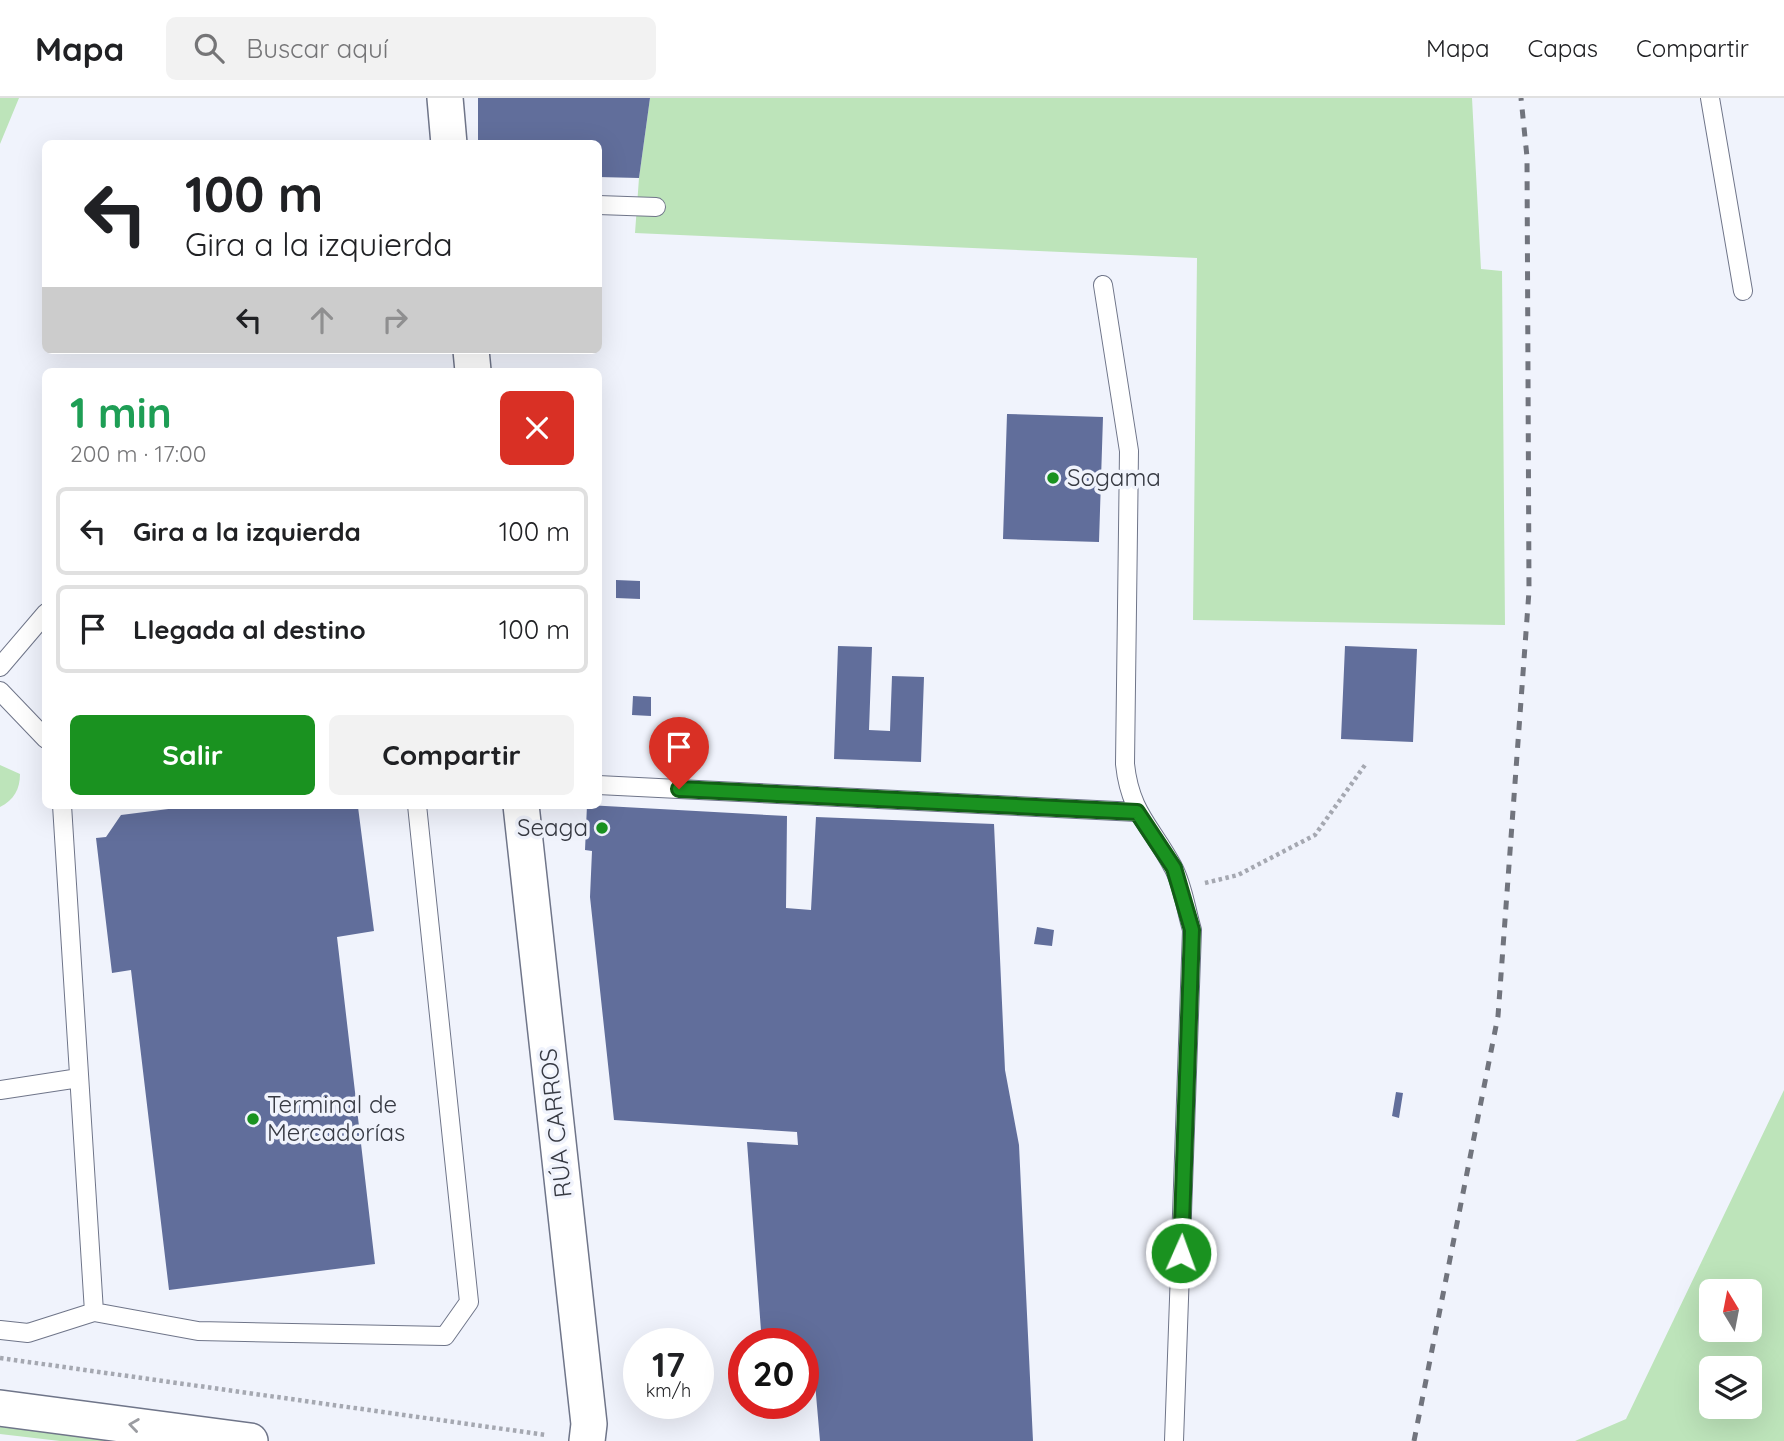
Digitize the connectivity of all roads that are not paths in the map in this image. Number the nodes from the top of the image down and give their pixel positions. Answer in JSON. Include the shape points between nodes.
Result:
{"nodes":[{"id":1,"x":445,"y":98,"type":"edge"},
{"id":2,"x":1710,"y":98,"type":"edge"},
{"id":3,"x":449,"y":140,"type":"edge"},
{"id":4,"x":602,"y":205,"type":"edge"},
{"id":5,"x":656,"y":207,"type":"dead end"},
{"id":6,"x":1103,"y":285,"type":"dead end"},
{"id":7,"x":1743,"y":291,"type":"dead end"},
{"id":8,"x":42,"y":618,"type":"edge"},
{"id":9,"x":0,"y":667,"type":"edge"},
{"id":10,"x":0,"y":691,"type":"edge"},
{"id":11,"x":42,"y":735,"type":"edge"},
{"id":12,"x":602,"y":785,"type":"edge"},
{"id":13,"x":62,"y":809,"type":"edge"},
{"id":14,"x":417,"y":809,"type":"edge"},
{"id":15,"x":521,"y":809,"type":"edge"},
{"id":16,"x":1137,"y":812,"type":"junction"},
{"id":17,"x":79,"y":1078,"type":"junction"},
{"id":18,"x":0,"y":1090,"type":"edge"},
{"id":19,"x":94,"y":1312,"type":"junction"},
{"id":20,"x":0,"y":1330,"type":"edge"},
{"id":21,"x":0,"y":1408,"type":"edge"},
{"id":22,"x":250,"y":1441,"type":"edge"},
{"id":23,"x":587,"y":1441,"type":"edge"},
{"id":24,"x":1174,"y":1441,"type":"edge"}],
"edges":[{"from":1,"to":3,"type":"street"},
{"from":2,"to":7,"type":"lane"},
{"from":4,"to":5,"type":"lane"},
{"from":6,"to":16,"type":"lane","via":[[1129,451],[1125,764],[1127,787]]},
{"from":8,"to":9,"type":"lane"},
{"from":10,"to":11,"type":"lane"},
{"from":12,"to":16,"type":"lane"},
{"from":13,"to":17,"type":"lane"},
{"from":14,"to":19,"type":"lane","via":[[469,1301],[445,1336],[198,1331]]},
{"from":15,"to":23,"type":"street","name":"RÚA CARROS","via":[[589,1424]]},
{"from":16,"to":24,"type":"lane","via":[[1174,868],[1192,930]]},
{"from":17,"to":18,"type":"lane"},
{"from":17,"to":19,"type":"lane"},
{"from":19,"to":20,"type":"lane","via":[[27,1333]]},
{"from":22,"to":21,"type":"street","one_way":true}]}
